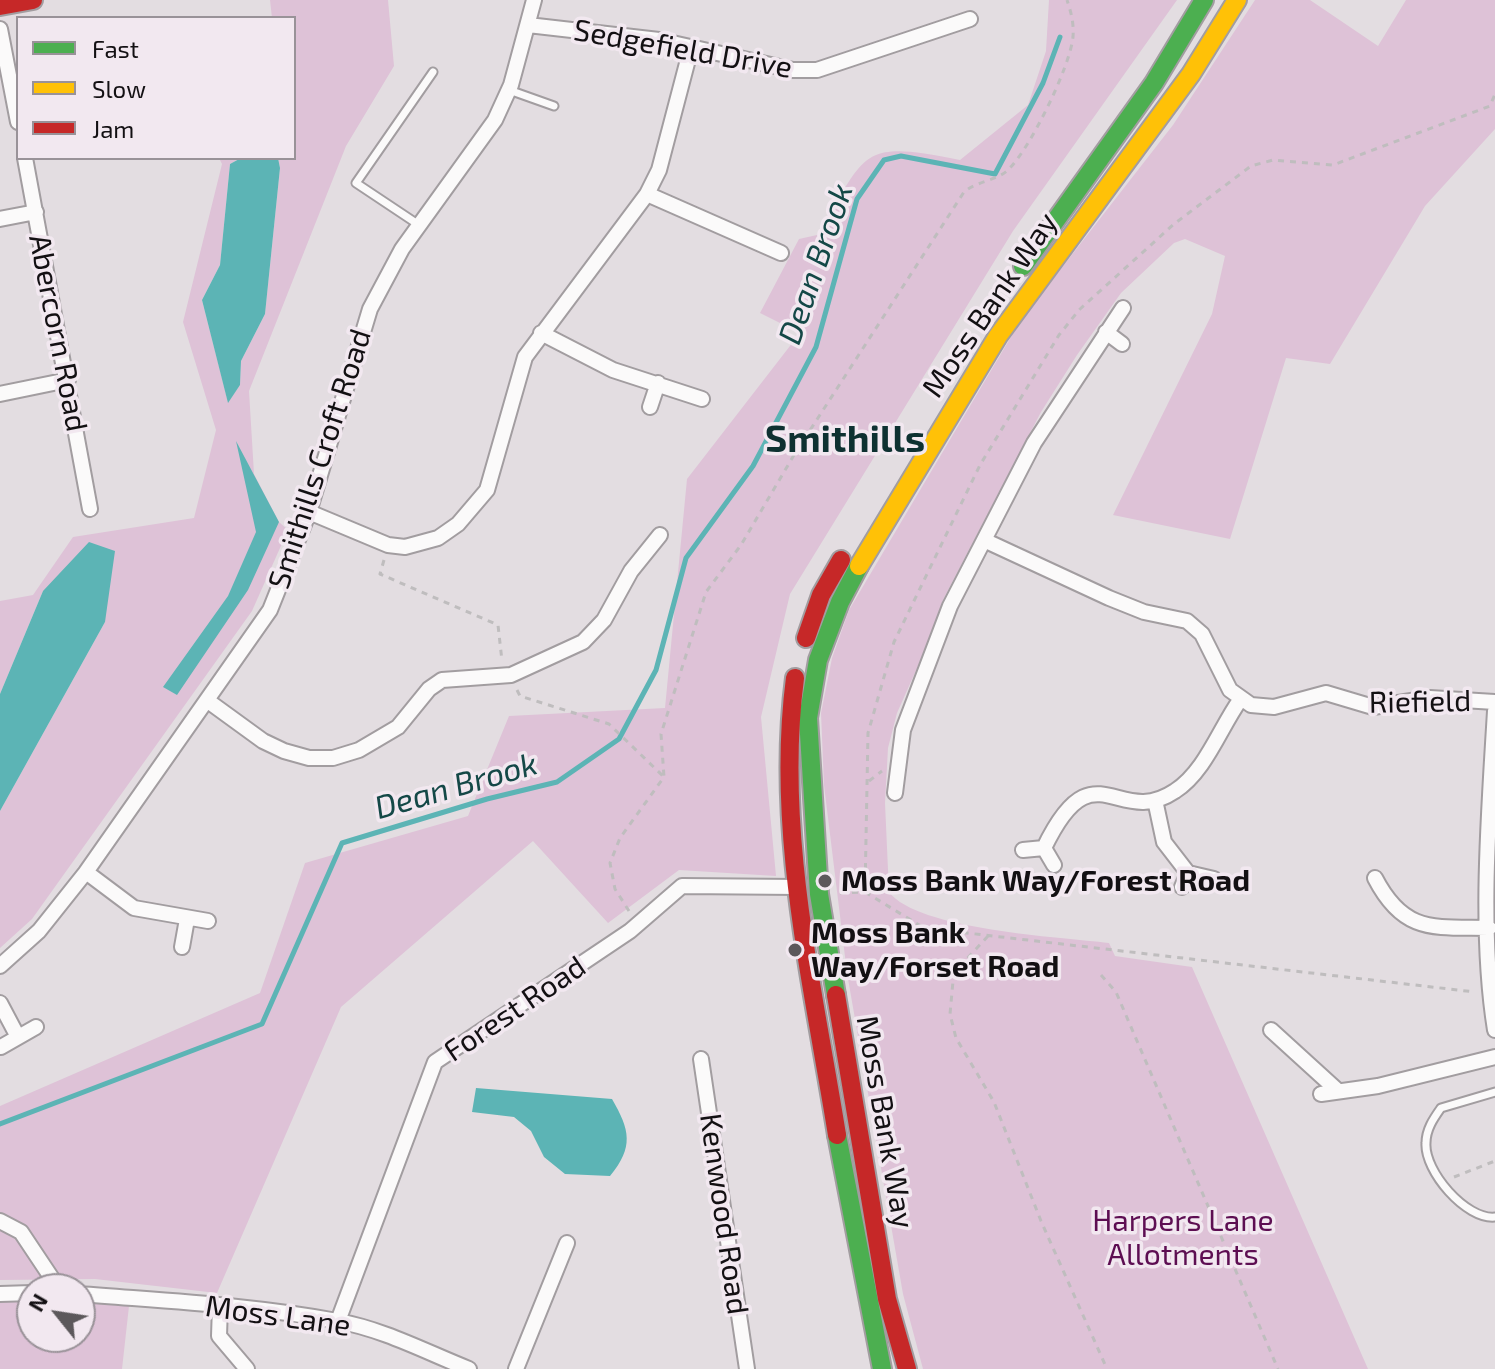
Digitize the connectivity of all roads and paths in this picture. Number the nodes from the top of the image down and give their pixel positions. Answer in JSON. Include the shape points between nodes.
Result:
{"nodes":[{"id":1,"x":33,"y":0,"type":"edge"},
{"id":2,"x":534,"y":0,"type":"edge"},
{"id":3,"x":1067,"y":0,"type":"edge"},
{"id":4,"x":1204,"y":0,"type":"edge"},
{"id":5,"x":1237,"y":0,"type":"edge"},
{"id":6,"x":0,"y":6,"type":"edge"},
{"id":7,"x":970,"y":19,"type":"dead end"},
{"id":8,"x":528,"y":25,"type":"junction"},
{"id":9,"x":0,"y":29,"type":"edge"},
{"id":10,"x":929,"y":32,"type":"junction"},
{"id":11,"x":691,"y":48,"type":"junction"},
{"id":12,"x":935,"y":48,"type":"dead end"},
{"id":13,"x":433,"y":72,"type":"dead end"},
{"id":14,"x":509,"y":90,"type":"junction"},
{"id":15,"x":1495,"y":94,"type":"edge"},
{"id":16,"x":554,"y":106,"type":"dead end"},
{"id":17,"x":16,"y":112,"type":"edge"},
{"id":18,"x":25,"y":160,"type":"edge"},
{"id":19,"x":647,"y":194,"type":"junction"},
{"id":20,"x":36,"y":212,"type":"junction"},
{"id":21,"x":0,"y":219,"type":"edge"},
{"id":22,"x":419,"y":225,"type":"junction"},
{"id":23,"x":781,"y":253,"type":"dead end"},
{"id":24,"x":1014,"y":278,"type":"dead end"},
{"id":25,"x":1123,"y":308,"type":"dead end"},
{"id":26,"x":989,"y":316,"type":"dead end"},
{"id":27,"x":1106,"y":332,"type":"junction"},
{"id":28,"x":541,"y":333,"type":"junction"},
{"id":29,"x":1122,"y":344,"type":"dead end"},
{"id":30,"x":68,"y":380,"type":"junction"},
{"id":31,"x":658,"y":383,"type":"junction"},
{"id":32,"x":0,"y":394,"type":"edge"},
{"id":33,"x":702,"y":399,"type":"dead end"},
{"id":34,"x":650,"y":407,"type":"dead end"},
{"id":35,"x":901,"y":459,"type":"dead end"},
{"id":36,"x":90,"y":509,"type":"dead end"},
{"id":37,"x":309,"y":512,"type":"junction"},
{"id":38,"x":986,"y":541,"type":"junction"},
{"id":39,"x":659,"y":543,"type":"dead end"},
{"id":40,"x":388,"y":545,"type":"junction"},
{"id":41,"x":848,"y":548,"type":"dead end"},
{"id":42,"x":1109,"y":598,"type":"junction"},
{"id":43,"x":1102,"y":613,"type":"dead end"},
{"id":44,"x":508,"y":676,"type":"junction"},
{"id":45,"x":1240,"y":700,"type":"junction"},
{"id":46,"x":208,"y":701,"type":"junction"},
{"id":47,"x":1495,"y":702,"type":"edge"},
{"id":48,"x":1495,"y":711,"type":"edge"},
{"id":49,"x":898,"y":762,"type":"junction"},
{"id":50,"x":914,"y":763,"type":"dead end"},
{"id":51,"x":664,"y":777,"type":"junction"},
{"id":52,"x":895,"y":793,"type":"dead end"},
{"id":53,"x":1155,"y":800,"type":"junction"},
{"id":54,"x":1492,"y":824,"type":"edge"},
{"id":55,"x":1044,"y":848,"type":"junction"},
{"id":56,"x":1023,"y":850,"type":"dead end"},
{"id":57,"x":1054,"y":865,"type":"dead end"},
{"id":58,"x":86,"y":872,"type":"junction"},
{"id":59,"x":1375,"y":878,"type":"dead end"},
{"id":60,"x":1214,"y":879,"type":"dead end"},
{"id":61,"x":798,"y":887,"type":"junction"},
{"id":62,"x":865,"y":892,"type":"junction"},
{"id":63,"x":819,"y":894,"type":"junction"},
{"id":64,"x":187,"y":919,"type":"junction"},
{"id":65,"x":208,"y":921,"type":"dead end"},
{"id":66,"x":637,"y":925,"type":"junction"},
{"id":67,"x":1489,"y":928,"type":"junction"},
{"id":68,"x":989,"y":935,"type":"junction"},
{"id":69,"x":182,"y":947,"type":"dead end"},
{"id":70,"x":0,"y":966,"type":"edge"},
{"id":71,"x":1101,"y":975,"type":"dead end"},
{"id":72,"x":1492,"y":995,"type":"edge"},
{"id":73,"x":0,"y":1003,"type":"edge"},
{"id":74,"x":36,"y":1027,"type":"dead end"},
{"id":75,"x":1271,"y":1030,"type":"dead end"},
{"id":76,"x":1495,"y":1030,"type":"edge"},
{"id":77,"x":18,"y":1037,"type":"junction"},
{"id":78,"x":1,"y":1047,"type":"edge"},
{"id":79,"x":1495,"y":1057,"type":"edge"},
{"id":80,"x":701,"y":1059,"type":"dead end"},
{"id":81,"x":1338,"y":1091,"type":"junction"},
{"id":82,"x":1495,"y":1092,"type":"edge"},
{"id":83,"x":1321,"y":1094,"type":"dead end"},
{"id":84,"x":1495,"y":1161,"type":"edge"},
{"id":85,"x":1444,"y":1189,"type":"junction"},
{"id":86,"x":1495,"y":1217,"type":"edge"},
{"id":87,"x":0,"y":1221,"type":"edge"},
{"id":88,"x":567,"y":1243,"type":"dead end"},
{"id":89,"x":48,"y":1273,"type":"edge"},
{"id":90,"x":96,"y":1295,"type":"edge"},
{"id":91,"x":220,"y":1306,"type":"junction"},
{"id":92,"x":338,"y":1321,"type":"junction"},
{"id":93,"x":247,"y":1369,"type":"edge"},
{"id":94,"x":469,"y":1369,"type":"edge"},
{"id":95,"x":516,"y":1369,"type":"edge"},
{"id":96,"x":747,"y":1369,"type":"edge"},
{"id":97,"x":882,"y":1369,"type":"edge"},
{"id":98,"x":907,"y":1369,"type":"edge"},
{"id":99,"x":1107,"y":1369,"type":"edge"},
{"id":100,"x":1278,"y":1369,"type":"edge"}],
"edges":[{"from":1,"to":6,"type":"main road"},
{"from":2,"to":8,"type":"street","name":"Smithills Croft Road"},
{"from":3,"to":51,"type":"path","via":[[1073,20],[1064,73],[1018,159],[1005,173],[964,192],[706,592],[661,734]]},
{"from":4,"to":24,"type":"main road","name":"Moss Bank Way","via":[[1154,83]]},
{"from":5,"to":63,"type":"main road","name":"Moss Bank Way","via":[[1191,74],[998,336],[840,602],[818,660],[808,718]]},
{"from":7,"to":10,"type":"street","name":"Sedgefield Drive"},
{"from":8,"to":11,"type":"street","name":"Sedgefield Drive"},
{"from":8,"to":14,"type":"street","name":"Smithills Croft Road"},
{"from":9,"to":17,"type":"street"},
{"from":10,"to":11,"type":"street","name":"Sedgefield Drive","via":[[817,70],[793,70]]},
{"from":10,"to":12,"type":"street"},
{"from":11,"to":19,"type":"street","via":[[659,170]]},
{"from":13,"to":22,"type":"lane","via":[[356,183]]},
{"from":14,"to":16,"type":"lane"},
{"from":14,"to":22,"type":"street","name":"Smithills Croft Road","via":[[495,120]]},
{"from":15,"to":62,"type":"path","via":[[1490,106],[1333,165],[1273,160],[1251,166],[1174,224],[1079,310],[1059,335],[980,465],[894,642],[868,733]]},
{"from":18,"to":20,"type":"street","name":"Abercorn Road"},
{"from":19,"to":23,"type":"street"},
{"from":19,"to":28,"type":"street"},
{"from":20,"to":21,"type":"street"},
{"from":20,"to":30,"type":"street","name":"Abercorn Road"},
{"from":22,"to":37,"type":"street","name":"Smithills Croft Road","via":[[370,309]]},
{"from":25,"to":27,"type":"street"},
{"from":26,"to":35,"type":"main road","name":"Moss Bank Way"},
{"from":27,"to":29,"type":"street"},
{"from":27,"to":38,"type":"street","via":[[1034,443]]},
{"from":28,"to":31,"type":"street","via":[[613,370]]},
{"from":28,"to":40,"type":"street","via":[[525,357],[496,466],[474,509],[438,538],[405,547]]},
{"from":30,"to":32,"type":"street"},
{"from":30,"to":36,"type":"street","name":"Abercorn Road"},
{"from":31,"to":33,"type":"street"},
{"from":31,"to":34,"type":"street"},
{"from":37,"to":40,"type":"street"},
{"from":37,"to":46,"type":"street","name":"Smithills Croft Road","via":[[270,610]]},
{"from":38,"to":42,"type":"street"},
{"from":38,"to":49,"type":"street","via":[[948,612],[907,717]]},
{"from":39,"to":44,"type":"street","via":[[631,571],[604,620],[583,642]]},
{"from":40,"to":44,"type":"path","via":[[380,574],[498,625]]},
{"from":41,"to":61,"type":"main road","name":"Moss Bank Way","via":[[821,595],[799,658],[787,724]]},
{"from":42,"to":43,"type":"street"},
{"from":42,"to":45,"type":"street","via":[[1196,626],[1223,680]]},
{"from":44,"to":46,"type":"street","via":[[442,680],[381,740],[333,758],[284,751]]},
{"from":44,"to":51,"type":"path","via":[[520,696],[609,724]]},
{"from":45,"to":47,"type":"street","name":"Riefield","via":[[1274,707],[1326,693],[1373,707],[1430,698]]},
{"from":45,"to":53,"type":"street","via":[[1188,781]]},
{"from":46,"to":58,"type":"street","name":"Smithills Croft Road"},
{"from":48,"to":54,"type":"street"},
{"from":49,"to":50,"type":"street"},
{"from":49,"to":52,"type":"street"},
{"from":51,"to":66,"type":"path","via":[[620,838],[610,863],[615,889]]},
{"from":53,"to":55,"type":"street","via":[[1083,795],[1062,814]]},
{"from":53,"to":60,"type":"street","via":[[1164,842],[1185,880]]},
{"from":54,"to":67,"type":"street"},
{"from":55,"to":56,"type":"street"},
{"from":55,"to":57,"type":"street"},
{"from":58,"to":64,"type":"street","via":[[134,908]]},
{"from":58,"to":70,"type":"street","name":"Smithills Croft Road","via":[[39,931]]},
{"from":59,"to":67,"type":"street","via":[[1389,902],[1419,925]]},
{"from":61,"to":66,"type":"street","name":"Forest Road","via":[[689,884]]},
{"from":61,"to":97,"type":"main road","name":"Moss Bank Way","via":[[848,1215]]},
{"from":62,"to":63,"type":"path"},
{"from":62,"to":68,"type":"path","via":[[924,928]]},
{"from":63,"to":98,"type":"main road","name":"Moss Bank Way","via":[[887,1299]]},
{"from":64,"to":65,"type":"street"},
{"from":64,"to":69,"type":"street"},
{"from":66,"to":92,"type":"street","name":"Forest Road","via":[[435,1062]]},
{"from":67,"to":72,"type":"street"},
{"from":68,"to":72,"type":"path"},
{"from":68,"to":99,"type":"path","via":[[953,981],[950,1014],[956,1038],[994,1102]]},
{"from":71,"to":100,"type":"path","via":[[1116,992]]},
{"from":72,"to":76,"type":"street"},
{"from":73,"to":77,"type":"street"},
{"from":74,"to":77,"type":"street"},
{"from":75,"to":81,"type":"street"},
{"from":77,"to":78,"type":"street"},
{"from":79,"to":81,"type":"street"},
{"from":80,"to":96,"type":"street","name":"Kenwood Road"},
{"from":81,"to":83,"type":"street"},
{"from":82,"to":85,"type":"lane","via":[[1450,1103],[1435,1116],[1426,1149]]},
{"from":84,"to":85,"type":"path","via":[[1451,1178]]},
{"from":85,"to":86,"type":"lane","via":[[1480,1215]]},
{"from":87,"to":89,"type":"street","via":[[21,1232]]},
{"from":88,"to":95,"type":"street"},
{"from":90,"to":91,"type":"street","name":"Moss Lane"},
{"from":91,"to":92,"type":"street","name":"Moss Lane"},
{"from":91,"to":93,"type":"street","via":[[219,1336]]},
{"from":92,"to":94,"type":"street","name":"Moss Lane"}]}
